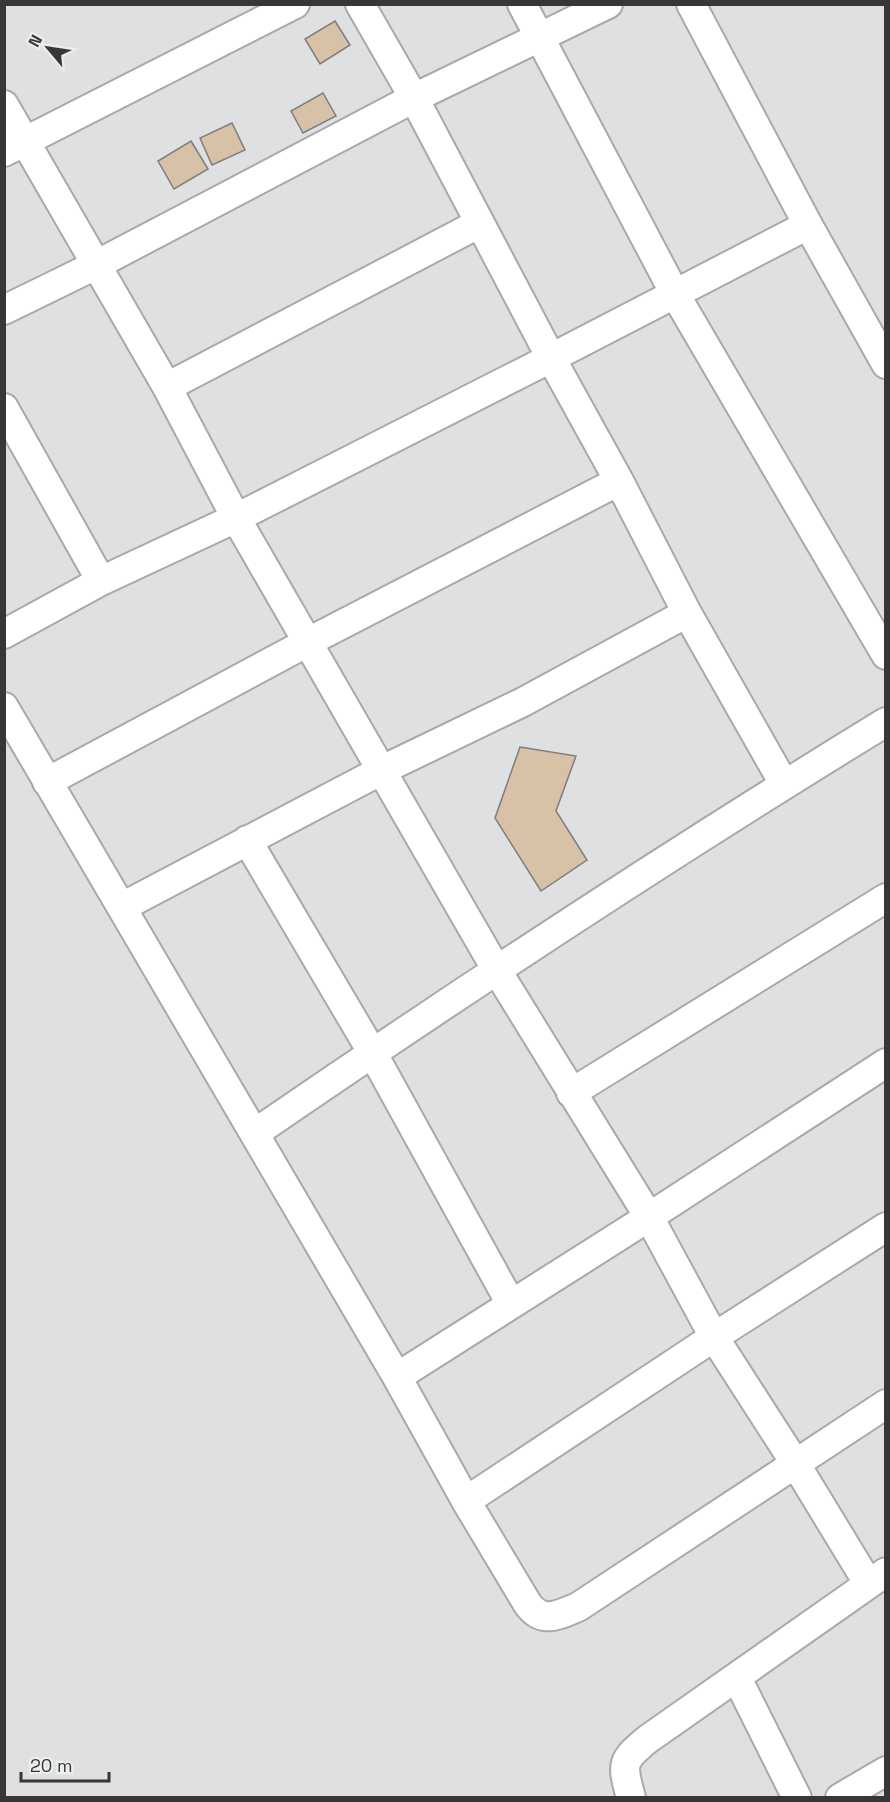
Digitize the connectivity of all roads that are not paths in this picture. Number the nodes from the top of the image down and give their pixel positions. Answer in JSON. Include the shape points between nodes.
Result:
{"nodes":[{"id":1,"x":296,"y":4,"type":"edge"},
{"id":2,"x":360,"y":4,"type":"edge"},
{"id":3,"x":522,"y":4,"type":"edge"},
{"id":4,"x":608,"y":4,"type":"edge"},
{"id":5,"x":691,"y":4,"type":"edge"},
{"id":6,"x":541,"y":38,"type":"junction"},
{"id":7,"x":414,"y":98,"type":"junction"},
{"id":8,"x":4,"y":105,"type":"edge"},
{"id":9,"x":15,"y":146,"type":"edge"},
{"id":10,"x":480,"y":223,"type":"junction"},
{"id":11,"x":808,"y":225,"type":"junction"},
{"id":12,"x":96,"y":264,"type":"junction"},
{"id":13,"x":675,"y":294,"type":"junction"},
{"id":14,"x":4,"y":310,"type":"edge"},
{"id":15,"x":551,"y":358,"type":"junction"},
{"id":16,"x":885,"y":364,"type":"edge"},
{"id":17,"x":167,"y":387,"type":"junction"},
{"id":18,"x":4,"y":408,"type":"edge"},
{"id":19,"x":619,"y":481,"type":"junction"},
{"id":20,"x":236,"y":518,"type":"junction"},
{"id":21,"x":100,"y":581,"type":"junction"},
{"id":22,"x":687,"y":613,"type":"junction"},
{"id":23,"x":4,"y":634,"type":"edge"},
{"id":24,"x":308,"y":642,"type":"junction"},
{"id":25,"x":885,"y":655,"type":"edge"},
{"id":26,"x":4,"y":707,"type":"edge"},
{"id":27,"x":885,"y":722,"type":"edge"},
{"id":28,"x":380,"y":771,"type":"junction"},
{"id":29,"x":47,"y":782,"type":"junction"},
{"id":30,"x":784,"y":784,"type":"junction"},
{"id":31,"x":247,"y":840,"type":"junction"},
{"id":32,"x":885,"y":898,"type":"edge"},
{"id":33,"x":122,"y":907,"type":"junction"},
{"id":34,"x":496,"y":969,"type":"junction"},
{"id":35,"x":372,"y":1052,"type":"junction"},
{"id":36,"x":885,"y":1063,"type":"edge"},
{"id":37,"x":571,"y":1093,"type":"junction"},
{"id":38,"x":255,"y":1133,"type":"junction"},
{"id":39,"x":649,"y":1217,"type":"junction"},
{"id":40,"x":885,"y":1227,"type":"edge"},
{"id":41,"x":512,"y":1304,"type":"junction"},
{"id":42,"x":714,"y":1337,"type":"junction"},
{"id":43,"x":397,"y":1377,"type":"junction"},
{"id":44,"x":885,"y":1404,"type":"edge"},
{"id":45,"x":795,"y":1463,"type":"junction"},
{"id":46,"x":466,"y":1501,"type":"junction"},
{"id":47,"x":877,"y":1577,"type":"edge"},
{"id":48,"x":737,"y":1678,"type":"junction"},
{"id":49,"x":885,"y":1772,"type":"edge"},
{"id":50,"x":631,"y":1797,"type":"edge"},
{"id":51,"x":797,"y":1797,"type":"edge"},
{"id":52,"x":840,"y":1797,"type":"edge"}],
"edges":[{"from":1,"to":9,"type":"street"},
{"from":2,"to":7,"type":"street"},
{"from":3,"to":6,"type":"street"},
{"from":4,"to":6,"type":"street"},
{"from":5,"to":11,"type":"street"},
{"from":6,"to":7,"type":"street"},
{"from":6,"to":13,"type":"street"},
{"from":7,"to":10,"type":"street"},
{"from":7,"to":12,"type":"street"},
{"from":8,"to":9,"type":"street"},
{"from":9,"to":12,"type":"street"},
{"from":10,"to":15,"type":"street"},
{"from":10,"to":17,"type":"street"},
{"from":11,"to":13,"type":"street"},
{"from":11,"to":16,"type":"street"},
{"from":12,"to":14,"type":"street"},
{"from":12,"to":17,"type":"street"},
{"from":13,"to":15,"type":"street"},
{"from":13,"to":25,"type":"street"},
{"from":15,"to":19,"type":"street"},
{"from":15,"to":20,"type":"street"},
{"from":17,"to":20,"type":"street"},
{"from":18,"to":21,"type":"street"},
{"from":19,"to":22,"type":"street"},
{"from":19,"to":24,"type":"street"},
{"from":20,"to":21,"type":"street"},
{"from":20,"to":24,"type":"street"},
{"from":21,"to":23,"type":"street"},
{"from":22,"to":28,"type":"street","via":[[523,702]]},
{"from":22,"to":30,"type":"street"},
{"from":24,"to":28,"type":"street"},
{"from":24,"to":29,"type":"street"},
{"from":26,"to":29,"type":"street"},
{"from":27,"to":30,"type":"street"},
{"from":28,"to":31,"type":"street"},
{"from":28,"to":34,"type":"street"},
{"from":29,"to":33,"type":"street"},
{"from":30,"to":34,"type":"street"},
{"from":31,"to":33,"type":"street"},
{"from":31,"to":35,"type":"street"},
{"from":32,"to":37,"type":"street"},
{"from":33,"to":38,"type":"street"},
{"from":34,"to":35,"type":"street"},
{"from":34,"to":37,"type":"street"},
{"from":35,"to":38,"type":"street"},
{"from":35,"to":41,"type":"street"},
{"from":36,"to":39,"type":"street"},
{"from":37,"to":39,"type":"street"},
{"from":38,"to":43,"type":"street"},
{"from":39,"to":41,"type":"street"},
{"from":39,"to":42,"type":"street"},
{"from":40,"to":42,"type":"street"},
{"from":41,"to":43,"type":"street"},
{"from":42,"to":45,"type":"street"},
{"from":42,"to":46,"type":"street"},
{"from":43,"to":46,"type":"street"},
{"from":44,"to":45,"type":"street"},
{"from":45,"to":46,"type":"street","via":[[611,1587],[578,1607],[548,1617],[529,1606]]},
{"from":45,"to":47,"type":"street"},
{"from":47,"to":48,"type":"street"},
{"from":48,"to":50,"type":"street","via":[[629,1754],[625,1773]]},
{"from":48,"to":51,"type":"street"},
{"from":49,"to":52,"type":"street"}]}
